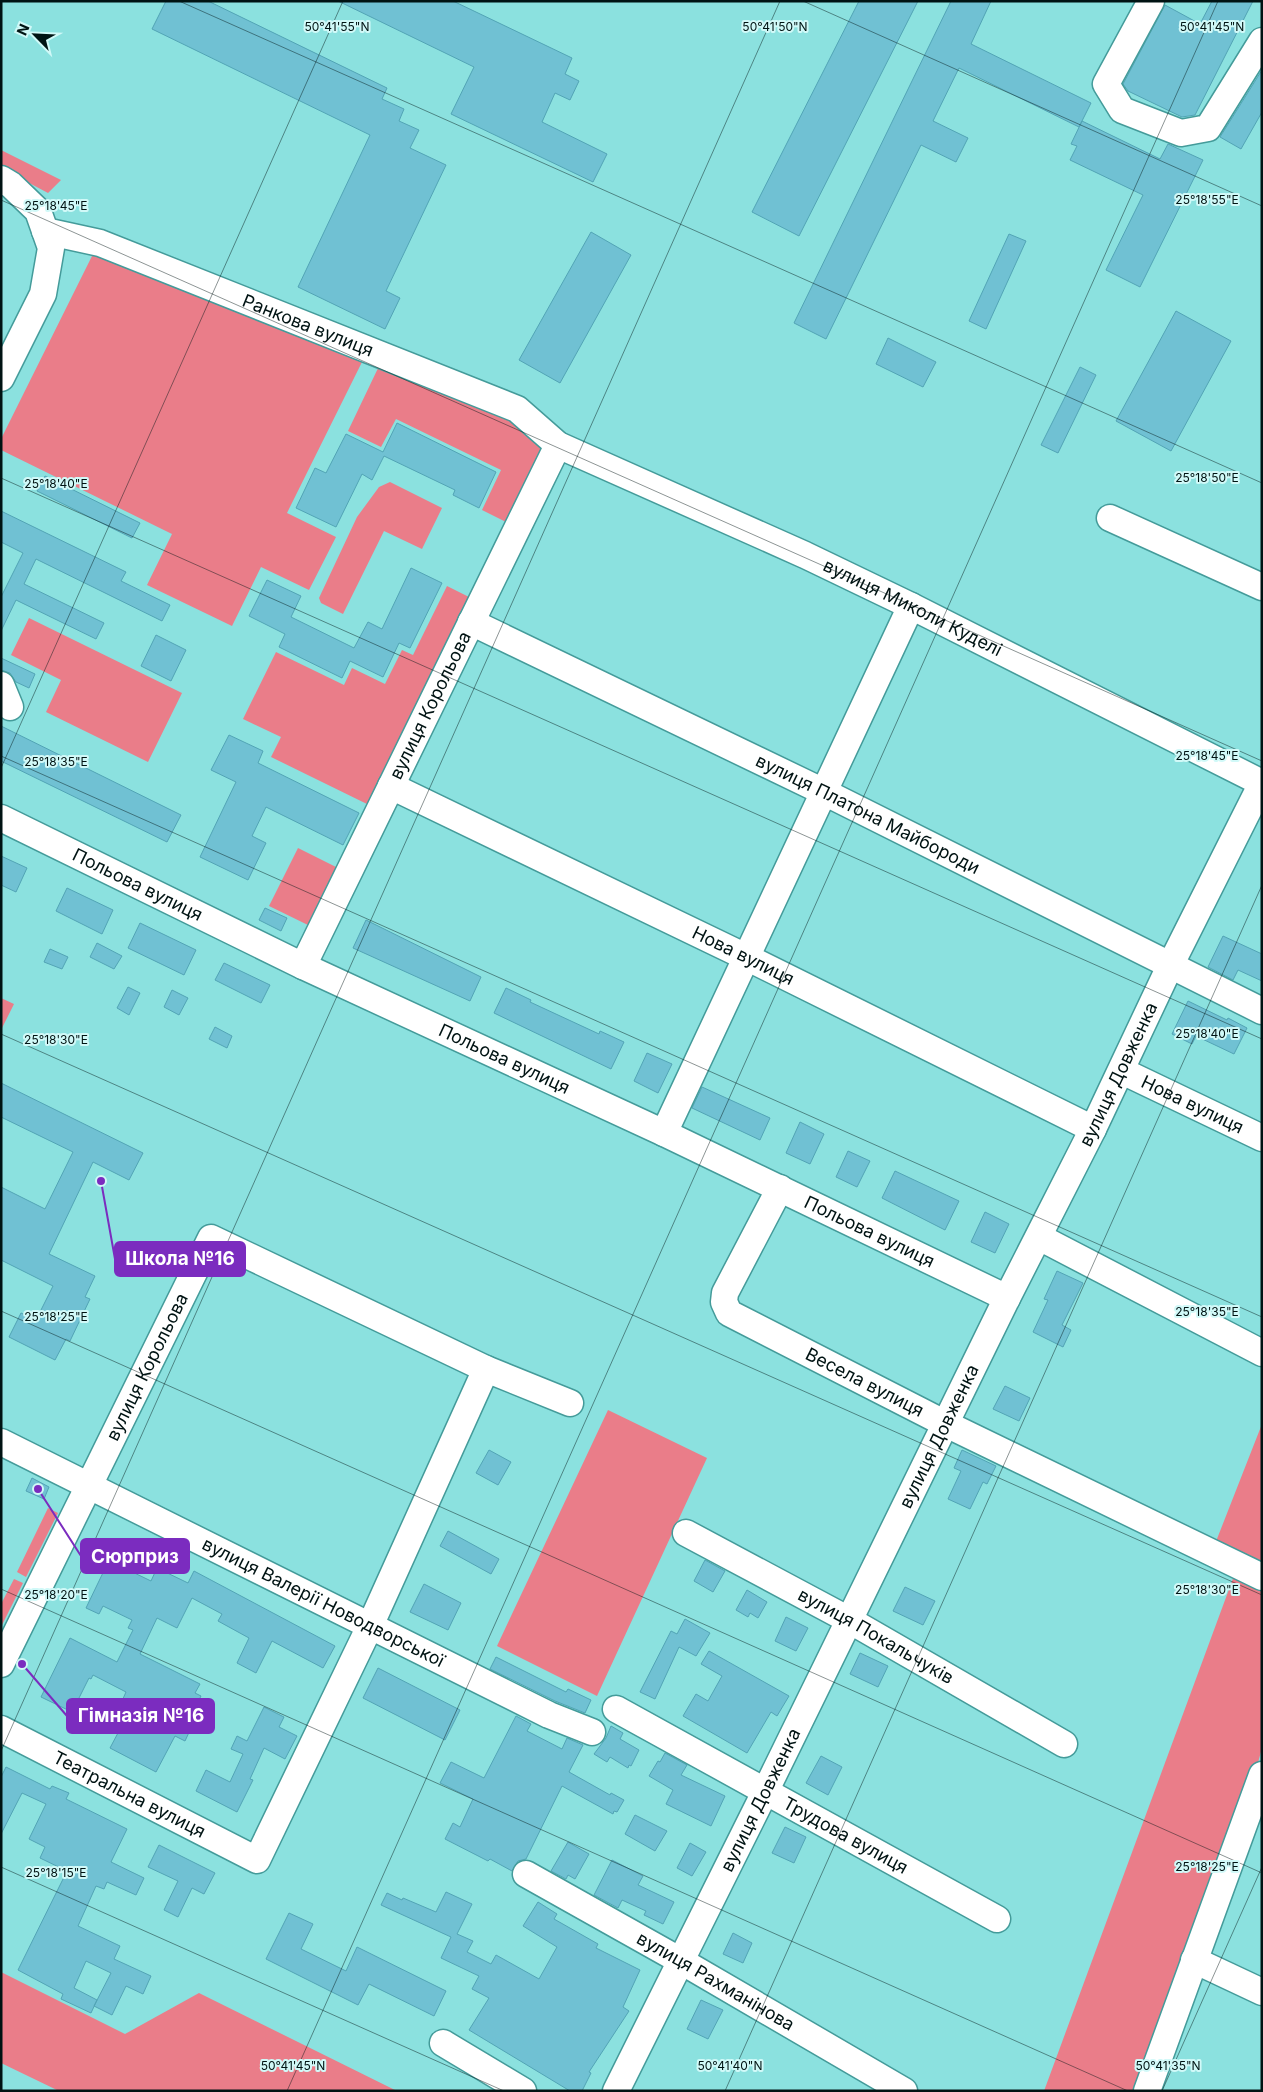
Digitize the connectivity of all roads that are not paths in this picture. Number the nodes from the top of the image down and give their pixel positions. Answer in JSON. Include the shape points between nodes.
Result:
{"nodes":[{"id":1,"x":1151,"y":1,"type":"edge"},
{"id":2,"x":1262,"y":41,"type":"edge"},
{"id":3,"x":1,"y":179,"type":"edge"},
{"id":4,"x":45,"y":231,"type":"junction"},
{"id":5,"x":1,"y":378,"type":"edge"},
{"id":6,"x":558,"y":445,"type":"junction"},
{"id":7,"x":1110,"y":518,"type":"dead end"},
{"id":8,"x":1262,"y":587,"type":"edge"},
{"id":9,"x":911,"y":606,"type":"junction"},
{"id":10,"x":471,"y":622,"type":"junction"},
{"id":11,"x":1262,"y":783,"type":"edge"},
{"id":12,"x":391,"y":786,"type":"junction"},
{"id":13,"x":824,"y":792,"type":"junction"},
{"id":14,"x":1,"y":818,"type":"edge"},
{"id":15,"x":746,"y":957,"type":"junction"},
{"id":16,"x":303,"y":966,"type":"junction"},
{"id":17,"x":1170,"y":966,"type":"junction"},
{"id":18,"x":1262,"y":1011,"type":"edge"},
{"id":19,"x":1122,"y":1071,"type":"junction"},
{"id":20,"x":1094,"y":1129,"type":"junction"},
{"id":21,"x":664,"y":1133,"type":"junction"},
{"id":22,"x":1262,"y":1138,"type":"edge"},
{"id":23,"x":780,"y":1188,"type":"junction"},
{"id":24,"x":1039,"y":1237,"type":"junction"},
{"id":25,"x":1007,"y":1298,"type":"junction"},
{"id":26,"x":1262,"y":1353,"type":"edge"},
{"id":27,"x":486,"y":1368,"type":"junction"},
{"id":28,"x":570,"y":1403,"type":"dead end"},
{"id":29,"x":946,"y":1424,"type":"junction"},
{"id":30,"x":1,"y":1442,"type":"edge"},
{"id":31,"x":89,"y":1485,"type":"junction"},
{"id":32,"x":686,"y":1533,"type":"dead end"},
{"id":33,"x":1262,"y":1577,"type":"edge"},
{"id":34,"x":849,"y":1620,"type":"junction"},
{"id":35,"x":370,"y":1626,"type":"junction"},
{"id":36,"x":1,"y":1664,"type":"edge"},
{"id":37,"x":616,"y":1709,"type":"dead end"},
{"id":38,"x":1,"y":1729,"type":"edge"},
{"id":39,"x":592,"y":1732,"type":"dead end"},
{"id":40,"x":1064,"y":1744,"type":"dead end"},
{"id":41,"x":1260,"y":1784,"type":"edge"},
{"id":42,"x":765,"y":1792,"type":"junction"},
{"id":43,"x":526,"y":1874,"type":"dead end"},
{"id":44,"x":997,"y":1919,"type":"dead end"},
{"id":45,"x":1194,"y":1960,"type":"junction"},
{"id":46,"x":681,"y":1961,"type":"junction"},
{"id":47,"x":1262,"y":1992,"type":"edge"},
{"id":48,"x":443,"y":2043,"type":"dead end"},
{"id":49,"x":523,"y":2091,"type":"edge"},
{"id":50,"x":616,"y":2091,"type":"edge"},
{"id":51,"x":904,"y":2091,"type":"edge"},
{"id":52,"x":1148,"y":2091,"type":"edge"}],
"edges":[{"from":1,"to":2,"type":"street","via":[[1106,84],[1122,110],[1181,133],[1208,128]]},
{"from":3,"to":4,"type":"street","via":[[38,212]]},
{"from":4,"to":5,"type":"street","via":[[51,248],[43,294]]},
{"from":4,"to":6,"type":"street","name":"Ранкова вулиця","via":[[100,242],[517,409]]},
{"from":6,"to":9,"type":"street","name":"вулиця Миколи Куделі"},
{"from":6,"to":10,"type":"street","name":"вулиця Корольова"},
{"from":7,"to":8,"type":"street"},
{"from":9,"to":11,"type":"street","name":"вулиця Миколи Куделі"},
{"from":9,"to":13,"type":"street"},
{"from":10,"to":12,"type":"street","name":"вулиця Корольова"},
{"from":10,"to":13,"type":"street","name":"вулиця Платона Майбороди"},
{"from":11,"to":17,"type":"street","name":"вулиця Довженка"},
{"from":12,"to":15,"type":"street","name":"Нова вулиця"},
{"from":12,"to":16,"type":"street","name":"вулиця Корольова"},
{"from":13,"to":15,"type":"street"},
{"from":13,"to":17,"type":"street","name":"вулиця Платона Майбороди"},
{"from":14,"to":16,"type":"street","name":"Польова вулиця"},
{"from":15,"to":20,"type":"street","name":"Нова вулиця"},
{"from":15,"to":21,"type":"street"},
{"from":16,"to":21,"type":"street","name":"Польова вулиця"},
{"from":17,"to":18,"type":"street","name":"вулиця Платона Майбороди"},
{"from":17,"to":19,"type":"street","name":"вулиця Довженка"},
{"from":19,"to":20,"type":"street","name":"вулиця Довженка"},
{"from":19,"to":22,"type":"street","name":"Нова вулиця"},
{"from":20,"to":24,"type":"street","name":"вулиця Довженка"},
{"from":21,"to":23,"type":"street","name":"Польова вулиця"},
{"from":23,"to":25,"type":"street","name":"Польова вулиця"},
{"from":23,"to":29,"type":"street","name":"Весела вулиця","via":[[725,1293],[726,1309]]},
{"from":24,"to":25,"type":"street","name":"вулиця Довженка"},
{"from":24,"to":26,"type":"street"},
{"from":25,"to":29,"type":"street","name":"вулиця Довженка"},
{"from":27,"to":28,"type":"street","name":"вулиця Корольова"},
{"from":27,"to":31,"type":"street","name":"вулиця Корольова","via":[[211,1238]]},
{"from":27,"to":35,"type":"street"},
{"from":29,"to":33,"type":"street","name":"Весела вулиця"},
{"from":29,"to":34,"type":"street","name":"вулиця Довженка"},
{"from":30,"to":31,"type":"street","name":"вулиця Валерії Новодворської"},
{"from":31,"to":35,"type":"street","name":"вулиця Валерії Новодворської"},
{"from":31,"to":36,"type":"street","name":"вулиця Корольова"},
{"from":32,"to":34,"type":"street","name":"вулиця Покальчуків"},
{"from":34,"to":40,"type":"street","name":"вулиця Покальчуків"},
{"from":34,"to":42,"type":"street","name":"вулиця Довженка"},
{"from":35,"to":38,"type":"street","name":"Театральна вулиця","via":[[257,1860]]},
{"from":35,"to":39,"type":"street","name":"вулиця Валерії Новодворської","via":[[549,1715]]},
{"from":37,"to":42,"type":"street","name":"Трудова вулиця"},
{"from":41,"to":45,"type":"street"},
{"from":42,"to":44,"type":"street","name":"Трудова вулиця"},
{"from":42,"to":46,"type":"street","name":"вулиця Довженка"},
{"from":43,"to":46,"type":"street","name":"вулиця Рахманінова"},
{"from":45,"to":47,"type":"street"},
{"from":45,"to":52,"type":"street"},
{"from":46,"to":50,"type":"street","name":"вулиця Довженка"},
{"from":46,"to":51,"type":"street","name":"вулиця Рахманінова"},
{"from":48,"to":49,"type":"street"}]}
